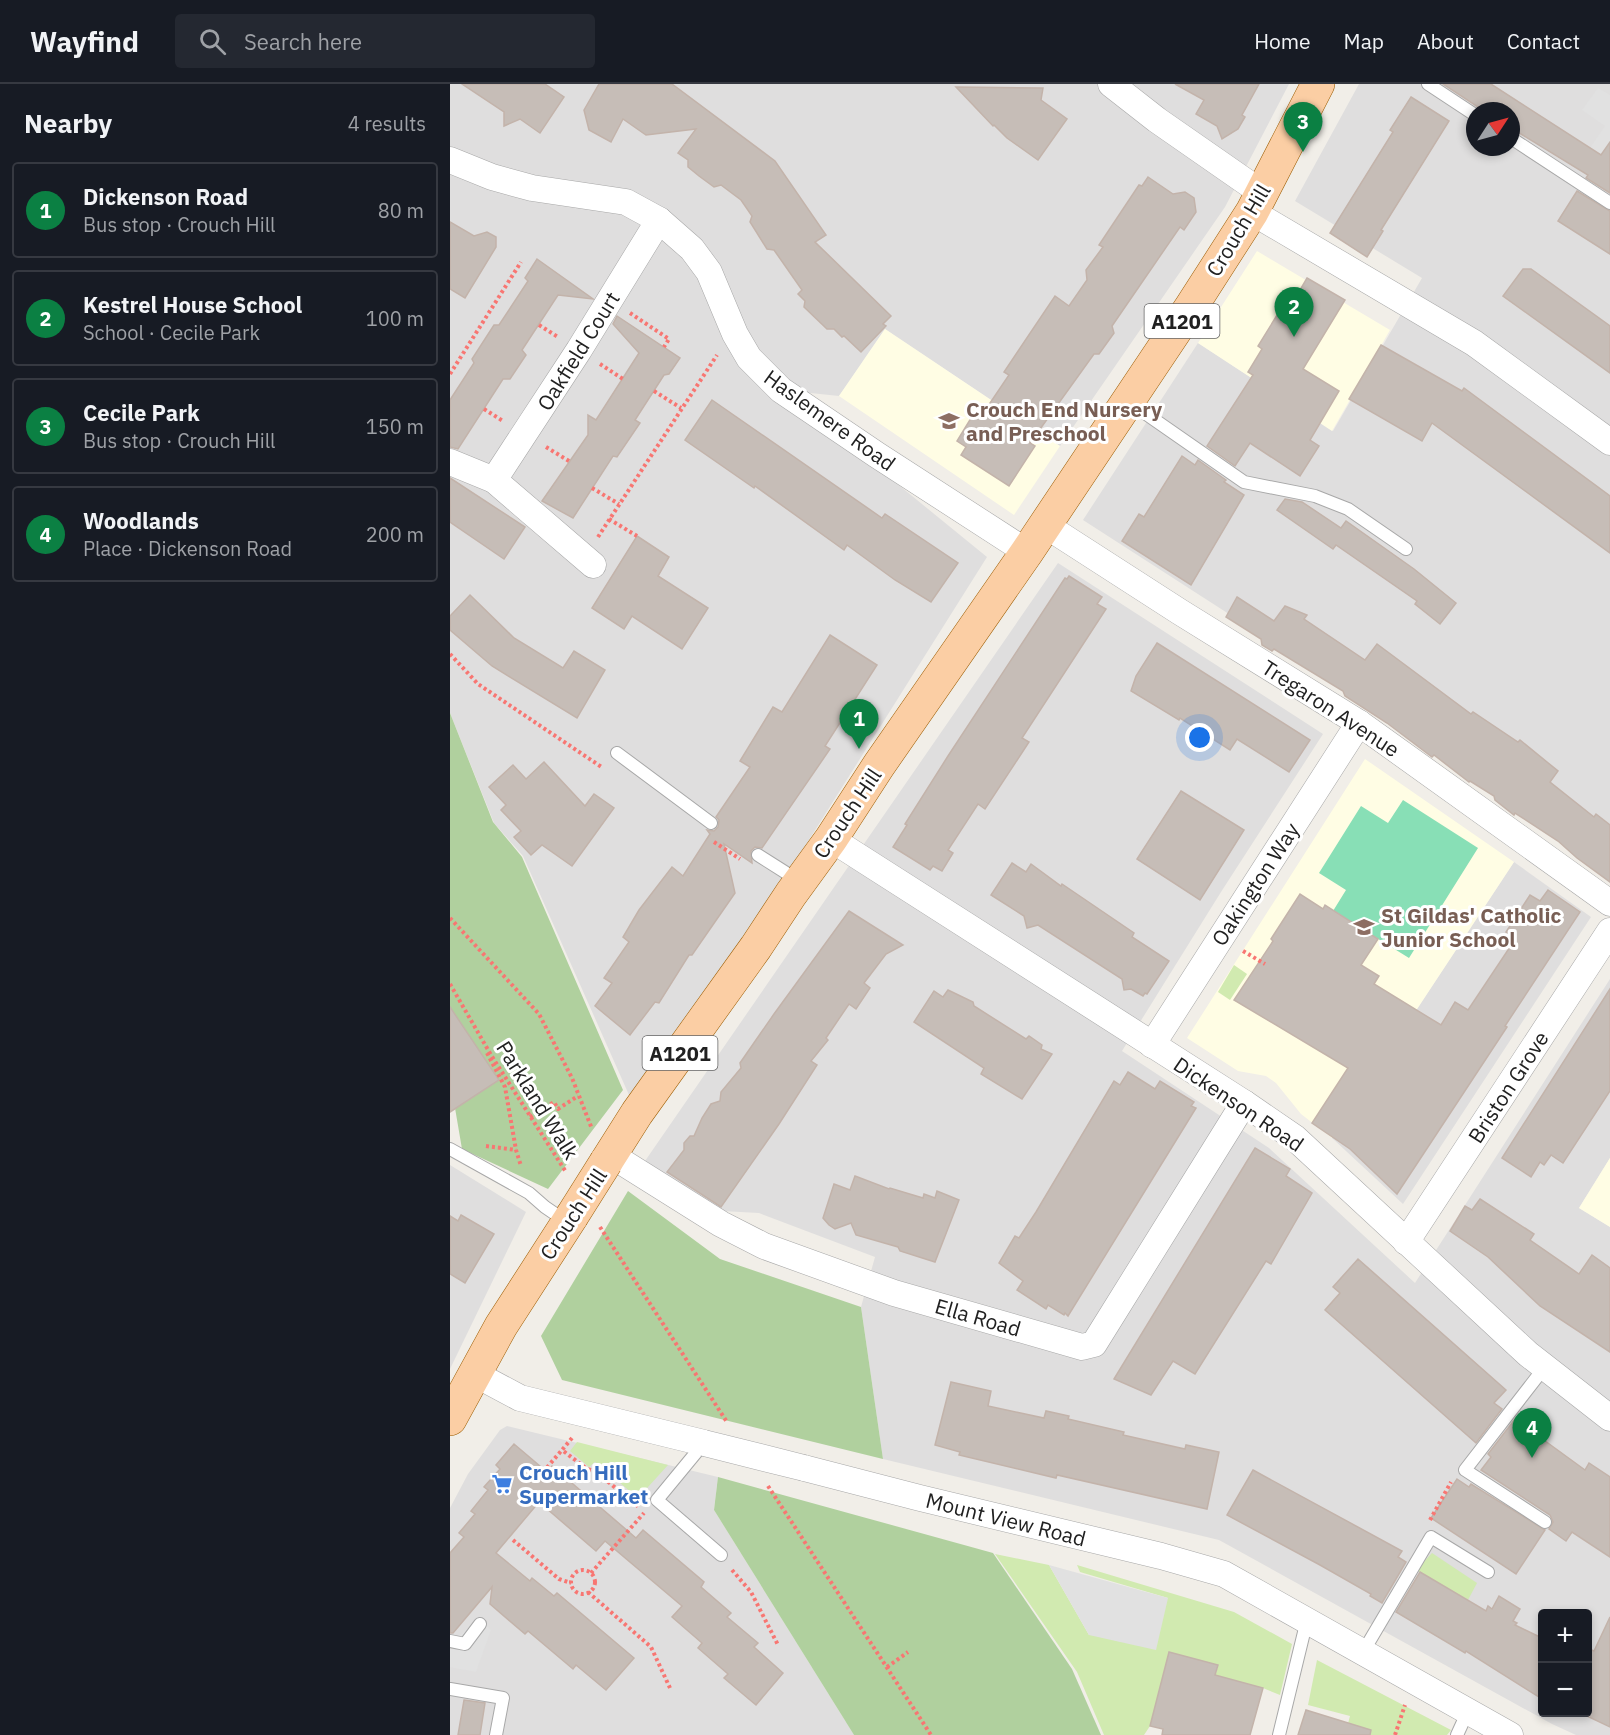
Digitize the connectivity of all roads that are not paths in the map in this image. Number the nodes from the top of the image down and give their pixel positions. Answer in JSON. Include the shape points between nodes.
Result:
{"nodes":[{"id":1,"x":1111,"y":84,"type":"edge"},
{"id":2,"x":1318,"y":84,"type":"edge"},
{"id":3,"x":1428,"y":84,"type":"edge"},
{"id":4,"x":1466,"y":109,"type":"edge"},
{"id":5,"x":1520,"y":144,"type":"edge"},
{"id":6,"x":450,"y":160,"type":"edge"},
{"id":7,"x":1257,"y":202,"type":"junction"},
{"id":8,"x":1610,"y":203,"type":"edge"},
{"id":9,"x":659,"y":220,"type":"junction"},
{"id":10,"x":1128,"y":402,"type":"junction"},
{"id":11,"x":1610,"y":442,"type":"edge"},
{"id":12,"x":450,"y":462,"type":"edge"},
{"id":13,"x":494,"y":480,"type":"junction"},
{"id":14,"x":1045,"y":525,"type":"junction"},
{"id":15,"x":1406,"y":549,"type":"dead end"},
{"id":16,"x":1027,"y":552,"type":"junction"},
{"id":17,"x":589,"y":561,"type":"road end"},
{"id":18,"x":1359,"y":723,"type":"junction"},
{"id":19,"x":617,"y":753,"type":"dead end"},
{"id":20,"x":711,"y":824,"type":"dead end"},
{"id":21,"x":831,"y":838,"type":"junction"},
{"id":22,"x":758,"y":855,"type":"dead end"},
{"id":23,"x":800,"y":882,"type":"junction"},
{"id":24,"x":1610,"y":903,"type":"edge"},
{"id":25,"x":1610,"y":931,"type":"edge"},
{"id":26,"x":1152,"y":1045,"type":"junction"},
{"id":27,"x":1244,"y":1103,"type":"junction"},
{"id":28,"x":450,"y":1149,"type":"edge"},
{"id":29,"x":609,"y":1158,"type":"junction"},
{"id":30,"x":579,"y":1220,"type":"junction"},
{"id":31,"x":1406,"y":1242,"type":"junction"},
{"id":32,"x":1544,"y":1368,"type":"junction"},
{"id":33,"x":475,"y":1374,"type":"junction"},
{"id":34,"x":1610,"y":1418,"type":"edge"},
{"id":35,"x":450,"y":1419,"type":"edge"},
{"id":36,"x":704,"y":1443,"type":"junction"},
{"id":37,"x":1545,"y":1522,"type":"dead end"},
{"id":38,"x":720,"y":1555,"type":"road end"},
{"id":39,"x":1488,"y":1572,"type":"dead end"},
{"id":40,"x":1306,"y":1620,"type":"junction"},
{"id":41,"x":480,"y":1624,"type":"dead end"},
{"id":42,"x":450,"y":1641,"type":"edge"},
{"id":43,"x":1363,"y":1652,"type":"junction"},
{"id":44,"x":450,"y":1689,"type":"edge"},
{"id":45,"x":1468,"y":1711,"type":"junction"},
{"id":46,"x":496,"y":1735,"type":"edge"},
{"id":47,"x":1279,"y":1735,"type":"edge"},
{"id":48,"x":1457,"y":1735,"type":"edge"},
{"id":49,"x":1510,"y":1735,"type":"edge"}],
"edges":[{"from":1,"to":7,"type":"street"},
{"from":2,"to":7,"type":"main road","name":"Crouch Hill","number":"A1201"},
{"from":3,"to":4,"type":"lane"},
{"from":5,"to":8,"type":"lane"},
{"from":6,"to":9,"type":"street","name":"Haslemere Road","via":[[532,188],[626,202]]},
{"from":7,"to":10,"type":"main road","name":"Crouch Hill","number":"A1201"},
{"from":7,"to":11,"type":"street","via":[[1474,343]]},
{"from":9,"to":13,"type":"street","name":"Oakfield Court"},
{"from":9,"to":16,"type":"street","name":"Haslemere Road","via":[[692,249],[709,272],[749,358],[781,390]]},
{"from":10,"to":14,"type":"main road","name":"Crouch Hill","number":"A1201"},
{"from":10,"to":15,"type":"lane","via":[[1244,482],[1315,496],[1348,509]]},
{"from":12,"to":13,"type":"street"},
{"from":13,"to":17,"type":"street"},
{"from":14,"to":16,"type":"main road","name":"Crouch Hill","number":"A1201"},
{"from":14,"to":18,"type":"street","name":"Tregaron Avenue"},
{"from":16,"to":21,"type":"main road","name":"Crouch Hill","number":"A1201"},
{"from":18,"to":24,"type":"street","name":"Tregaron Avenue"},
{"from":18,"to":26,"type":"street","name":"Oakington Way"},
{"from":19,"to":20,"type":"lane"},
{"from":21,"to":23,"type":"main road","name":"Crouch Hill","number":"A1201"},
{"from":21,"to":26,"type":"street","name":"Dickenson Road"},
{"from":22,"to":23,"type":"lane"},
{"from":23,"to":29,"type":"main road","name":"Crouch Hill","number":"A1201"},
{"from":25,"to":31,"type":"street","name":"Briston Grove"},
{"from":26,"to":27,"type":"street","name":"Dickenson Road"},
{"from":27,"to":29,"type":"street","name":"Ella Road","via":[[1094,1344],[1082,1347],[894,1293],[764,1246]]},
{"from":27,"to":31,"type":"street","name":"Dickenson Road","via":[[1295,1138]]},
{"from":28,"to":30,"type":"lane","via":[[529,1193],[545,1207]]},
{"from":29,"to":30,"type":"main road","name":"Crouch Hill","number":"A1201","bridge":true},
{"from":30,"to":33,"type":"main road","name":"Crouch Hill","number":"A1201","via":[[501,1326]]},
{"from":31,"to":32,"type":"street","name":"Dickenson Road"},
{"from":32,"to":34,"type":"street","name":"Dickenson Road"},
{"from":32,"to":37,"type":"lane","via":[[1465,1470]]},
{"from":33,"to":35,"type":"main road","name":"Crouch Hill","number":"A1201"},
{"from":33,"to":36,"type":"street","name":"Mount View Road","via":[[520,1398]]},
{"from":36,"to":38,"type":"lane","via":[[657,1500]]},
{"from":36,"to":40,"type":"street","name":"Mount View Road","bridge":true,"via":[[1224,1574]]},
{"from":39,"to":43,"type":"lane","via":[[1431,1537]]},
{"from":40,"to":43,"type":"street","name":"Mount View Road"},
{"from":40,"to":47,"type":"lane"},
{"from":41,"to":42,"type":"lane","via":[[465,1644]]},
{"from":43,"to":45,"type":"street","name":"Mount View Road"},
{"from":44,"to":46,"type":"lane","via":[[503,1698]]},
{"from":45,"to":48,"type":"lane"},
{"from":45,"to":49,"type":"street","name":"Mount View Road"}]}
